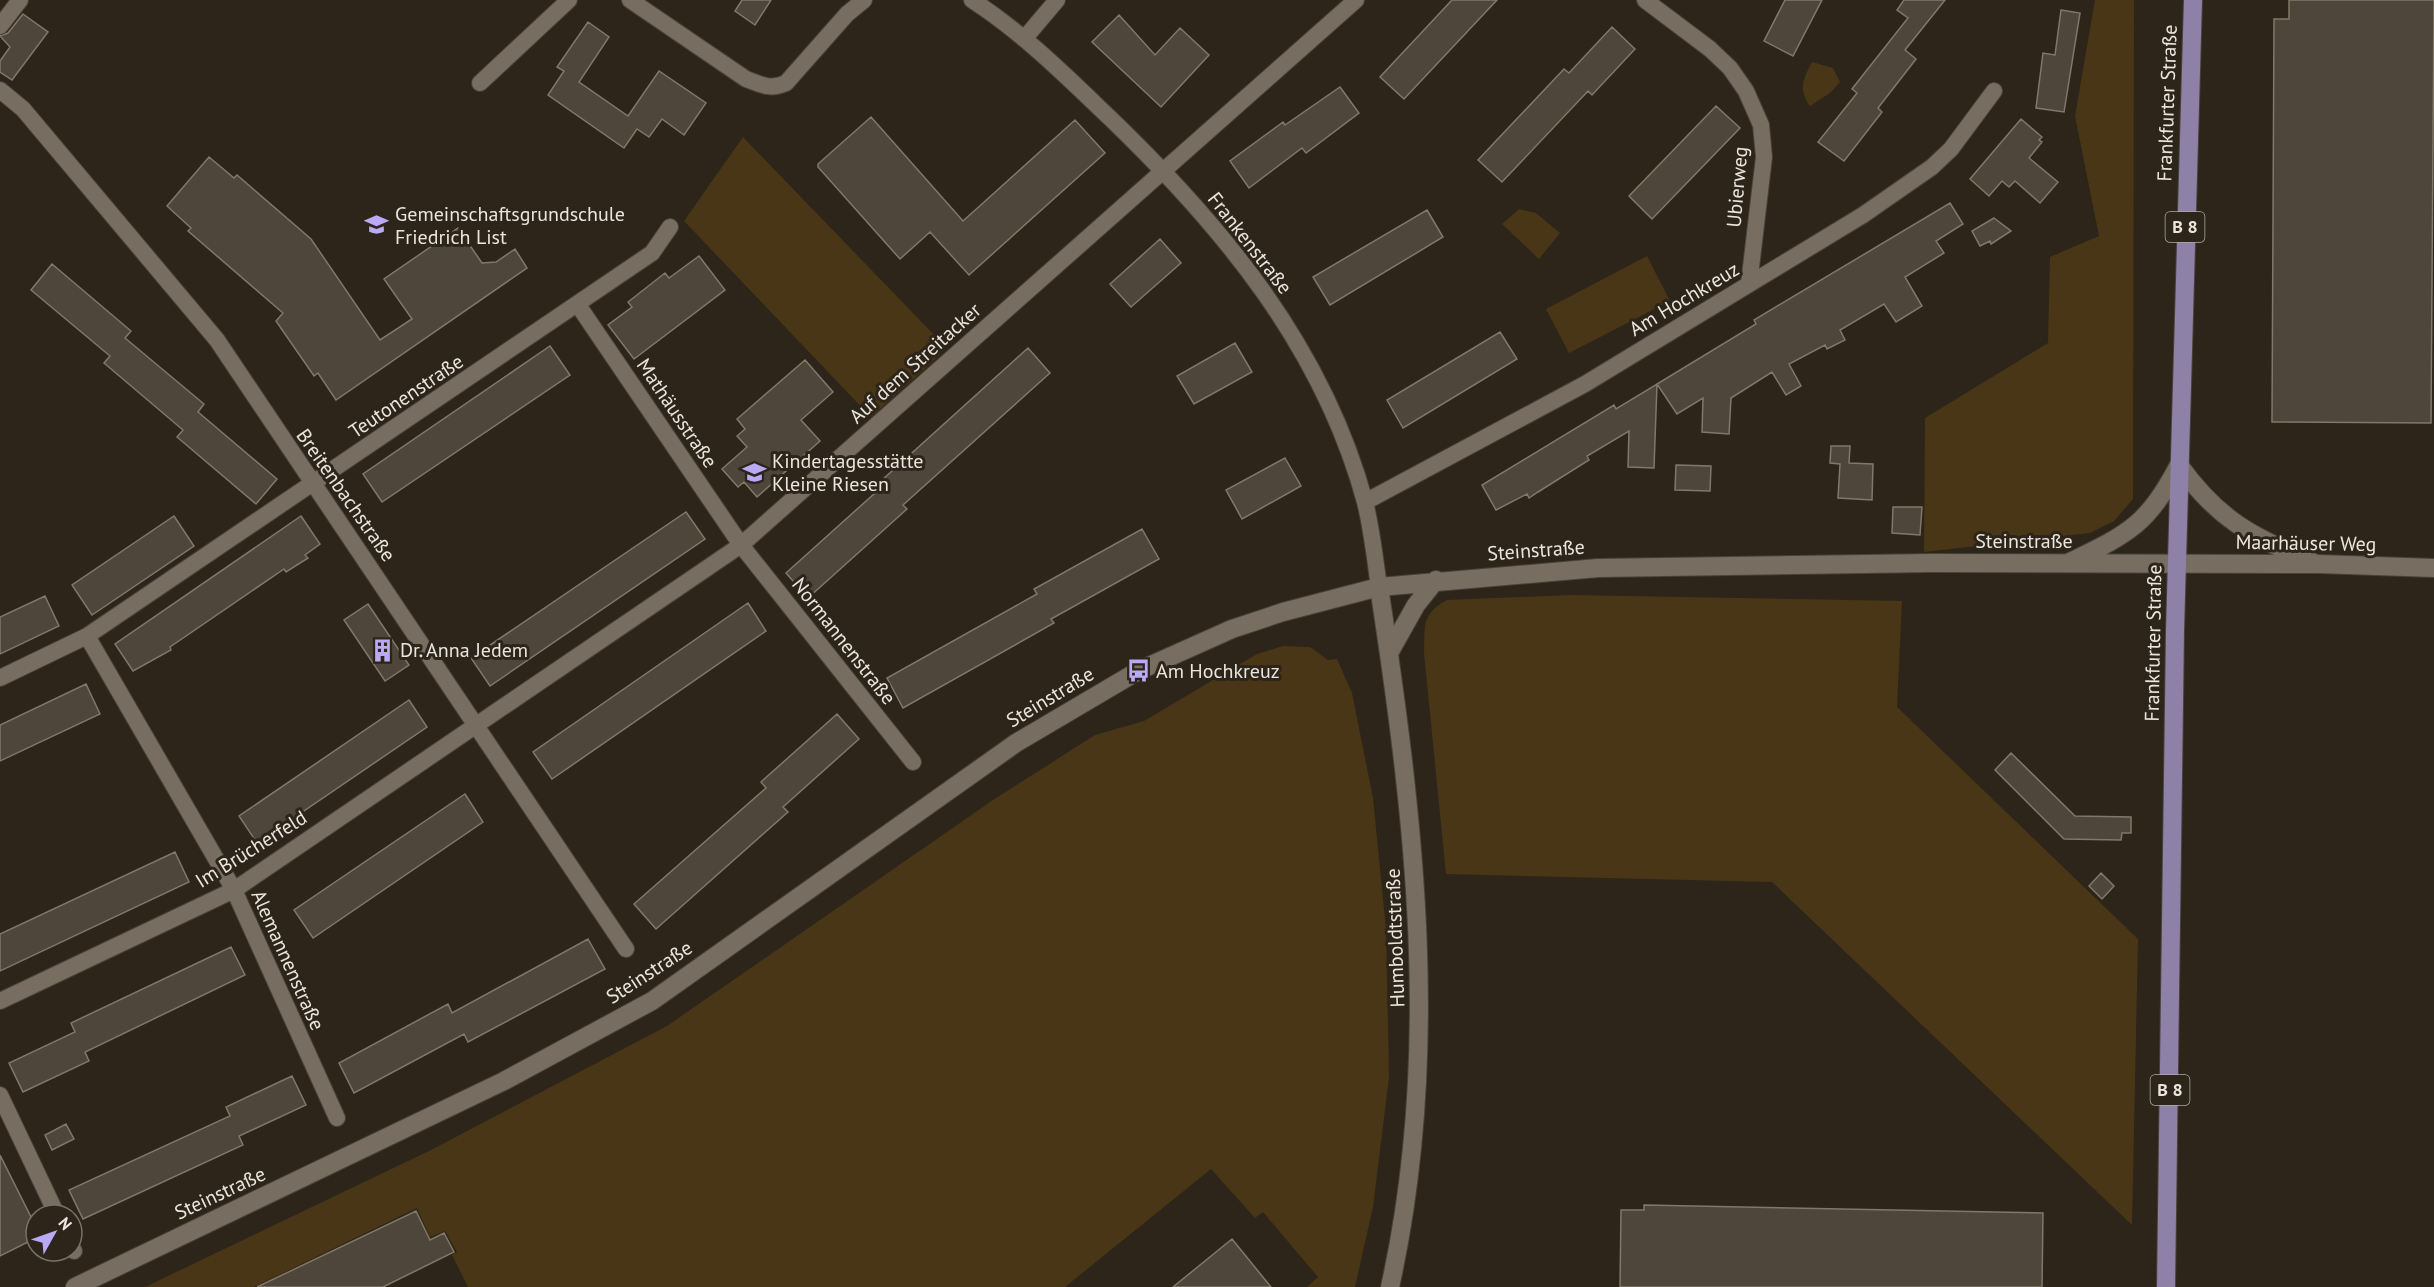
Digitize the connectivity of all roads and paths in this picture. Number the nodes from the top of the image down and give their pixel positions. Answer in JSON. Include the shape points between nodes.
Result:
{"nodes":[{"id":1,"x":20,"y":0,"type":"edge"},
{"id":2,"x":569,"y":0,"type":"edge"},
{"id":3,"x":630,"y":0,"type":"edge"},
{"id":4,"x":864,"y":0,"type":"edge"},
{"id":5,"x":972,"y":0,"type":"edge"},
{"id":6,"x":1057,"y":0,"type":"edge"},
{"id":7,"x":1356,"y":0,"type":"edge"},
{"id":8,"x":1645,"y":0,"type":"edge"},
{"id":9,"x":2193,"y":0,"type":"edge"},
{"id":10,"x":0,"y":26,"type":"edge"},
{"id":11,"x":1024,"y":39,"type":"junction"},
{"id":12,"x":480,"y":83,"type":"dead end"},
{"id":13,"x":0,"y":90,"type":"edge"},
{"id":14,"x":1994,"y":91,"type":"dead end"},
{"id":15,"x":1164,"y":171,"type":"junction"},
{"id":16,"x":670,"y":228,"type":"dead end"},
{"id":17,"x":1749,"y":284,"type":"junction"},
{"id":18,"x":578,"y":305,"type":"junction"},
{"id":19,"x":2179,"y":465,"type":"junction"},
{"id":20,"x":313,"y":485,"type":"junction"},
{"id":21,"x":1365,"y":502,"type":"junction"},
{"id":22,"x":741,"y":545,"type":"junction"},
{"id":23,"x":2066,"y":564,"type":"junction"},
{"id":24,"x":2319,"y":564,"type":"junction"},
{"id":25,"x":2177,"y":565,"type":"junction"},
{"id":26,"x":2434,"y":568,"type":"edge"},
{"id":27,"x":1436,"y":580,"type":"junction"},
{"id":28,"x":1379,"y":587,"type":"junction"},
{"id":29,"x":87,"y":636,"type":"junction"},
{"id":30,"x":1389,"y":653,"type":"junction"},
{"id":31,"x":0,"y":678,"type":"edge"},
{"id":32,"x":478,"y":726,"type":"junction"},
{"id":33,"x":913,"y":762,"type":"dead end"},
{"id":34,"x":234,"y":890,"type":"junction"},
{"id":35,"x":626,"y":949,"type":"dead end"},
{"id":36,"x":0,"y":1001,"type":"edge"},
{"id":37,"x":0,"y":1095,"type":"edge"},
{"id":38,"x":337,"y":1118,"type":"dead end"},
{"id":39,"x":51,"y":1203,"type":"edge"},
{"id":40,"x":75,"y":1287,"type":"edge"},
{"id":41,"x":1390,"y":1287,"type":"edge"},
{"id":42,"x":2166,"y":1287,"type":"edge"}],
"edges":[{"from":1,"to":10,"type":"street"},
{"from":2,"to":12,"type":"street"},
{"from":3,"to":4,"type":"street","via":[[746,79],[766,87],[786,82]]},
{"from":5,"to":11,"type":"street","name":"Frankenstraße"},
{"from":6,"to":11,"type":"street"},
{"from":7,"to":15,"type":"street","name":"Auf dem Streitacker"},
{"from":8,"to":17,"type":"street","name":"Ubierweg","via":[[1730,68],[1746,90],[1761,125],[1764,157]]},
{"from":9,"to":19,"type":"main road","name":"Frankfurter Straße","number":"B 8"},
{"from":11,"to":15,"type":"street","name":"Frankenstraße"},
{"from":13,"to":20,"type":"street","name":"Breitenbachstraße","via":[[23,108],[201,318]]},
{"from":14,"to":17,"type":"street","name":"Am Hochkreuz","via":[[1951,149],[1932,167],[1863,215]]},
{"from":15,"to":21,"type":"street","name":"Frankenstraße","via":[[1253,274],[1297,340],[1337,420]]},
{"from":15,"to":22,"type":"street","name":"Auf dem Streitacker"},
{"from":16,"to":18,"type":"street","name":"Teutonenstraße","via":[[652,253]]},
{"from":17,"to":21,"type":"street","name":"Am Hochkreuz","via":[[1585,384]]},
{"from":18,"to":20,"type":"street","name":"Teutonenstraße"},
{"from":18,"to":22,"type":"street","name":"Mathäusstraße"},
{"from":19,"to":23,"type":"main road","via":[[2163,495],[2138,525]]},
{"from":19,"to":24,"type":"main road","via":[[2215,509],[2235,524],[2271,545]]},
{"from":19,"to":25,"type":"main road","name":"Frankfurter Straße","number":"B 8"},
{"from":20,"to":29,"type":"street","name":"Teutonenstraße"},
{"from":20,"to":32,"type":"street","name":"Breitenbachstraße"},
{"from":21,"to":28,"type":"street","name":"Frankenstraße"},
{"from":22,"to":32,"type":"street","name":"Auf dem Streitacker"},
{"from":22,"to":33,"type":"street","name":"Normannenstraße"},
{"from":23,"to":25,"type":"main road","name":"Steinstraße"},
{"from":23,"to":27,"type":"main road","name":"Steinstraße","via":[[1598,568]]},
{"from":24,"to":25,"type":"main road","name":"Maarhäuser Weg"},
{"from":24,"to":26,"type":"main road","name":"Maarhäuser Weg"},
{"from":25,"to":42,"type":"main road","name":"Frankfurter Straße","number":"B 8"},
{"from":27,"to":28,"type":"main road","name":"Steinstraße"},
{"from":27,"to":30,"type":"main road","via":[[1416,605]]},
{"from":28,"to":30,"type":"main road","name":"Humboldtstraße"},
{"from":28,"to":40,"type":"main road","name":"Steinstraße","via":[[1232,629],[1138,671],[1017,743],[652,1001],[504,1081]]},
{"from":29,"to":31,"type":"street","name":"Teutonenstraße"},
{"from":29,"to":34,"type":"street","name":"Alemannenstraße"},
{"from":30,"to":41,"type":"main road","name":"Humboldtstraße","via":[[1413,843],[1421,1009],[1416,1122],[1402,1232]]},
{"from":32,"to":34,"type":"street","name":"Im Brücherfeld"},
{"from":32,"to":35,"type":"street","name":"Breitenbachstraße"},
{"from":34,"to":36,"type":"street","name":"Im Brücherfeld"},
{"from":34,"to":38,"type":"street","name":"Alemannenstraße"},
{"from":37,"to":39,"type":"street"}]}
